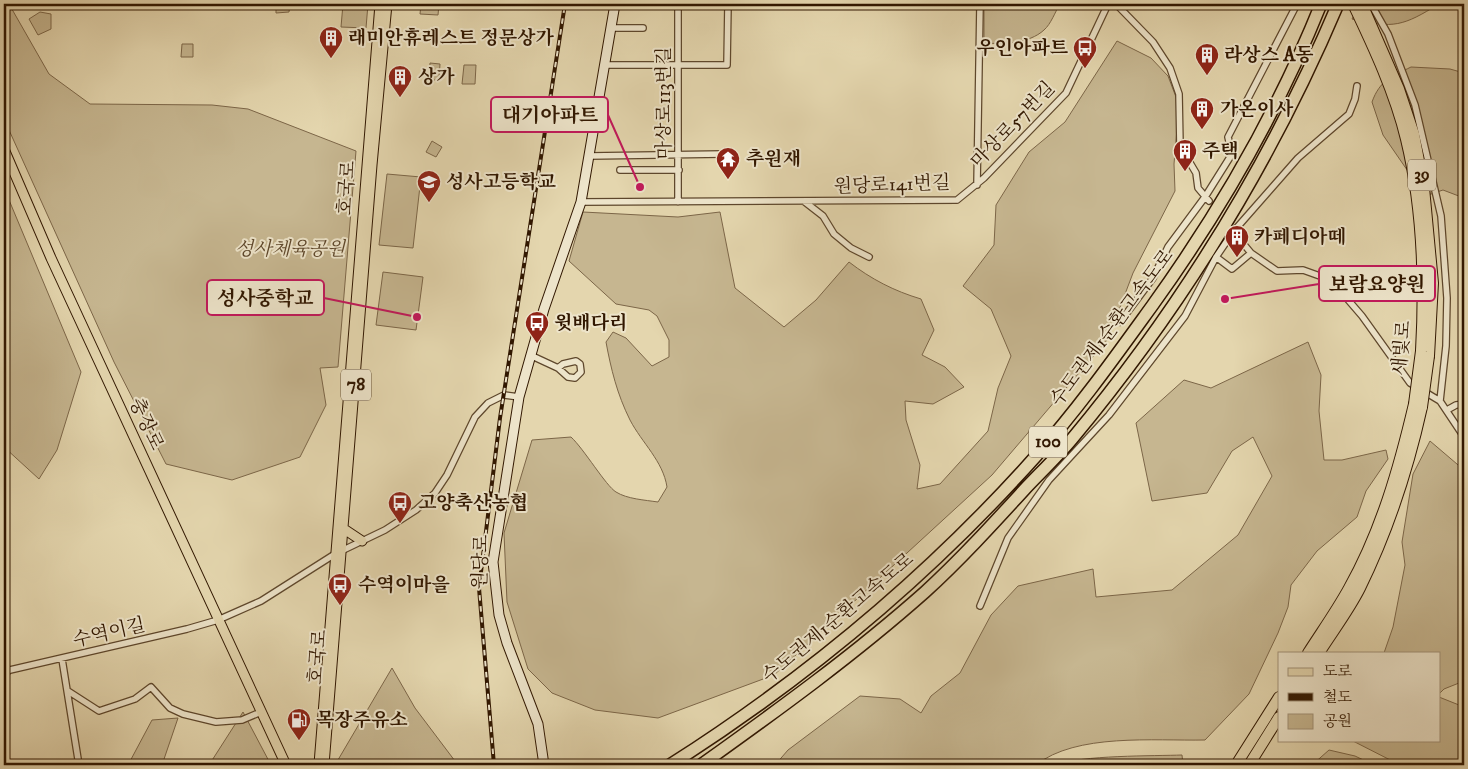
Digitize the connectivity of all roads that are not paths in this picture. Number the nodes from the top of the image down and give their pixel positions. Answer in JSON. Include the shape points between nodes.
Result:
{"nodes":[{"id":1,"x":380,"y":4,"type":"edge"},
{"id":2,"x":387,"y":4,"type":"edge"},
{"id":3,"x":615,"y":4,"type":"edge"},
{"id":4,"x":678,"y":4,"type":"edge"},
{"id":5,"x":728,"y":4,"type":"edge"},
{"id":6,"x":980,"y":4,"type":"edge"},
{"id":7,"x":1108,"y":4,"type":"edge"},
{"id":8,"x":1116,"y":4,"type":"edge"},
{"id":9,"x":1297,"y":4,"type":"edge"},
{"id":10,"x":1321,"y":4,"type":"edge"},
{"id":11,"x":1338,"y":4,"type":"edge"},
{"id":12,"x":1353,"y":4,"type":"edge"},
{"id":13,"x":1362,"y":4,"type":"edge"},
{"id":14,"x":1371,"y":4,"type":"edge"},
{"id":15,"x":612,"y":28,"type":"junction"},
{"id":16,"x":643,"y":28,"type":"dead end"},
{"id":17,"x":605,"y":64,"type":"junction"},
{"id":18,"x":679,"y":65,"type":"junction"},
{"id":19,"x":1357,"y":86,"type":"dead end"},
{"id":20,"x":4,"y":149,"type":"edge"},
{"id":21,"x":723,"y":154,"type":"dead end"},
{"id":22,"x":589,"y":156,"type":"junction"},
{"id":23,"x":679,"y":156,"type":"junction"},
{"id":24,"x":620,"y":170,"type":"dead end"},
{"id":25,"x":679,"y":170,"type":"junction"},
{"id":26,"x":977,"y":185,"type":"junction"},
{"id":27,"x":1207,"y":199,"type":"junction"},
{"id":28,"x":580,"y":202,"type":"junction"},
{"id":29,"x":678,"y":202,"type":"junction"},
{"id":30,"x":805,"y":202,"type":"junction"},
{"id":31,"x":1231,"y":230,"type":"junction"},
{"id":32,"x":1251,"y":253,"type":"junction"},
{"id":33,"x":870,"y":257,"type":"dead end"},
{"id":34,"x":1216,"y":257,"type":"junction"},
{"id":35,"x":1120,"y":322,"type":"dead end"},
{"id":36,"x":1425,"y":354,"type":"junction"},
{"id":37,"x":530,"y":355,"type":"junction"},
{"id":38,"x":558,"y":368,"type":"dead end"},
{"id":39,"x":519,"y":397,"type":"junction"},
{"id":40,"x":1440,"y":401,"type":"junction"},
{"id":41,"x":1464,"y":404,"type":"edge"},
{"id":42,"x":1418,"y":406,"type":"junction"},
{"id":43,"x":1447,"y":410,"type":"junction"},
{"id":44,"x":1464,"y":437,"type":"edge"},
{"id":45,"x":344,"y":529,"type":"junction"},
{"id":46,"x":362,"y":541,"type":"junction"},
{"id":47,"x":339,"y":552,"type":"junction"},
{"id":48,"x":980,"y":606,"type":"dead end"},
{"id":49,"x":218,"y":620,"type":"junction"},
{"id":50,"x":1309,"y":652,"type":"edge"},
{"id":51,"x":1320,"y":652,"type":"edge"},
{"id":52,"x":62,"y":658,"type":"junction"},
{"id":53,"x":4,"y":673,"type":"edge"},
{"id":54,"x":68,"y":691,"type":"junction"},
{"id":55,"x":1278,"y":699,"type":"edge"},
{"id":56,"x":261,"y":712,"type":"junction"},
{"id":57,"x":1278,"y":719,"type":"edge"},
{"id":58,"x":78,"y":759,"type":"dead end"},
{"id":59,"x":319,"y":764,"type":"edge"},
{"id":60,"x":286,"y":765,"type":"edge"},
{"id":61,"x":544,"y":765,"type":"edge"},
{"id":62,"x":670,"y":765,"type":"edge"},
{"id":63,"x":701,"y":765,"type":"edge"},
{"id":64,"x":1236,"y":765,"type":"edge"},
{"id":65,"x":1249,"y":765,"type":"edge"}],
"edges":[{"from":1,"to":47,"type":"main road","name":"호국로","number":"78"},
{"from":2,"to":45,"type":"main road","name":"호국로","number":"78"},
{"from":3,"to":15,"type":"main road","name":"원당로"},
{"from":4,"to":18,"type":"street","name":"마상로113번길"},
{"from":5,"to":18,"type":"street","via":[[727,65]]},
{"from":6,"to":26,"type":"street"},
{"from":7,"to":26,"type":"street","name":"마상로57번길","via":[[1066,93]]},
{"from":8,"to":27,"type":"street","via":[[1153,42],[1170,68],[1179,94],[1180,146],[1196,173],[1198,188]]},
{"from":9,"to":27,"type":"street","via":[[1228,137],[1232,154]]},
{"from":10,"to":62,"type":"highway","name":"수도권제1순환고속도로","number":"100","via":[[1286,84],[1195,243],[1112,362],[1037,455],[989,507],[890,602],[755,709]]},
{"from":11,"to":63,"type":"highway","name":"수도권제1순환고속도로","number":"100","via":[[1291,106],[1218,236],[1136,358],[1070,441],[927,590],[792,701]]},
{"from":12,"to":36,"type":"highway","name":"새빛로","number":"39","via":[[1406,138],[1424,275]]},
{"from":13,"to":36,"type":"highway","name":"새빛로","number":"39","via":[[1399,89],[1414,134],[1424,188],[1432,274]]},
{"from":14,"to":40,"type":"street","via":[[1388,34],[1415,105],[1441,216],[1446,346]]},
{"from":15,"to":16,"type":"street"},
{"from":15,"to":17,"type":"main road","name":"원당로"},
{"from":17,"to":18,"type":"street"},
{"from":17,"to":22,"type":"main road","name":"원당로"},
{"from":18,"to":23,"type":"street","name":"마상로113번길"},
{"from":19,"to":31,"type":"street","via":[[1349,114],[1298,158]]},
{"from":20,"to":49,"type":"main road","name":"충장로"},
{"from":21,"to":23,"type":"street"},
{"from":22,"to":23,"type":"street"},
{"from":22,"to":28,"type":"main road","name":"원당로"},
{"from":23,"to":25,"type":"street","name":"마상로113번길"},
{"from":24,"to":25,"type":"street"},
{"from":25,"to":29,"type":"street","name":"마상로113번길"},
{"from":26,"to":30,"type":"street","name":"원당로141번길","via":[[956,200]]},
{"from":27,"to":35,"type":"street","via":[[1168,247],[1153,278]]},
{"from":28,"to":29,"type":"street","name":"원당로141번길"},
{"from":28,"to":37,"type":"main road","name":"원당로"},
{"from":29,"to":30,"type":"street","name":"원당로141번길"},
{"from":30,"to":33,"type":"street","name":"원당로141번길","via":[[823,216],[834,234],[851,248]]},
{"from":31,"to":32,"type":"street"},
{"from":31,"to":34,"type":"street"},
{"from":32,"to":34,"type":"street","via":[[1232,269]]},
{"from":32,"to":40,"type":"street","via":[[1277,271],[1303,270],[1331,280],[1362,316],[1410,383]]},
{"from":34,"to":48,"type":"street","via":[[1185,316],[1109,415],[1049,480],[1008,538]]},
{"from":36,"to":42,"type":"highway","name":"새빛로","number":"39","bridge":true},
{"from":37,"to":38,"type":"street"},
{"from":37,"to":39,"type":"main road","name":"원당로"},
{"from":39,"to":46,"type":"street","via":[[504,395],[474,416],[447,475],[435,493],[416,510]]},
{"from":39,"to":61,"type":"main road","name":"원당로","via":[[493,562],[494,591],[507,643],[538,724]]},
{"from":40,"to":43,"type":"street"},
{"from":41,"to":43,"type":"street"},
{"from":42,"to":50,"type":"highway","name":"새빛로","number":"39","via":[[1382,517],[1350,588]]},
{"from":42,"to":51,"type":"highway","name":"새빛로","number":"39","via":[[1408,466],[1391,519],[1359,590]]},
{"from":43,"to":44,"type":"street"},
{"from":45,"to":46,"type":"main road"},
{"from":45,"to":47,"type":"main road","name":"호국로","number":"78"},
{"from":46,"to":47,"type":"street"},
{"from":47,"to":49,"type":"street","via":[[273,594]]},
{"from":47,"to":59,"type":"main road","name":"호국로","number":"78"},
{"from":49,"to":52,"type":"street","name":"수역이길"},
{"from":49,"to":56,"type":"main road","name":"충장로"},
{"from":52,"to":53,"type":"street","name":"수역이길"},
{"from":52,"to":54,"type":"street"},
{"from":54,"to":56,"type":"street","via":[[99,711],[135,698],[151,687],[170,708],[216,722],[242,720]]},
{"from":54,"to":58,"type":"street"},
{"from":55,"to":64,"type":"highway"},
{"from":56,"to":60,"type":"main road","name":"충장로"},
{"from":57,"to":65,"type":"highway"}]}
